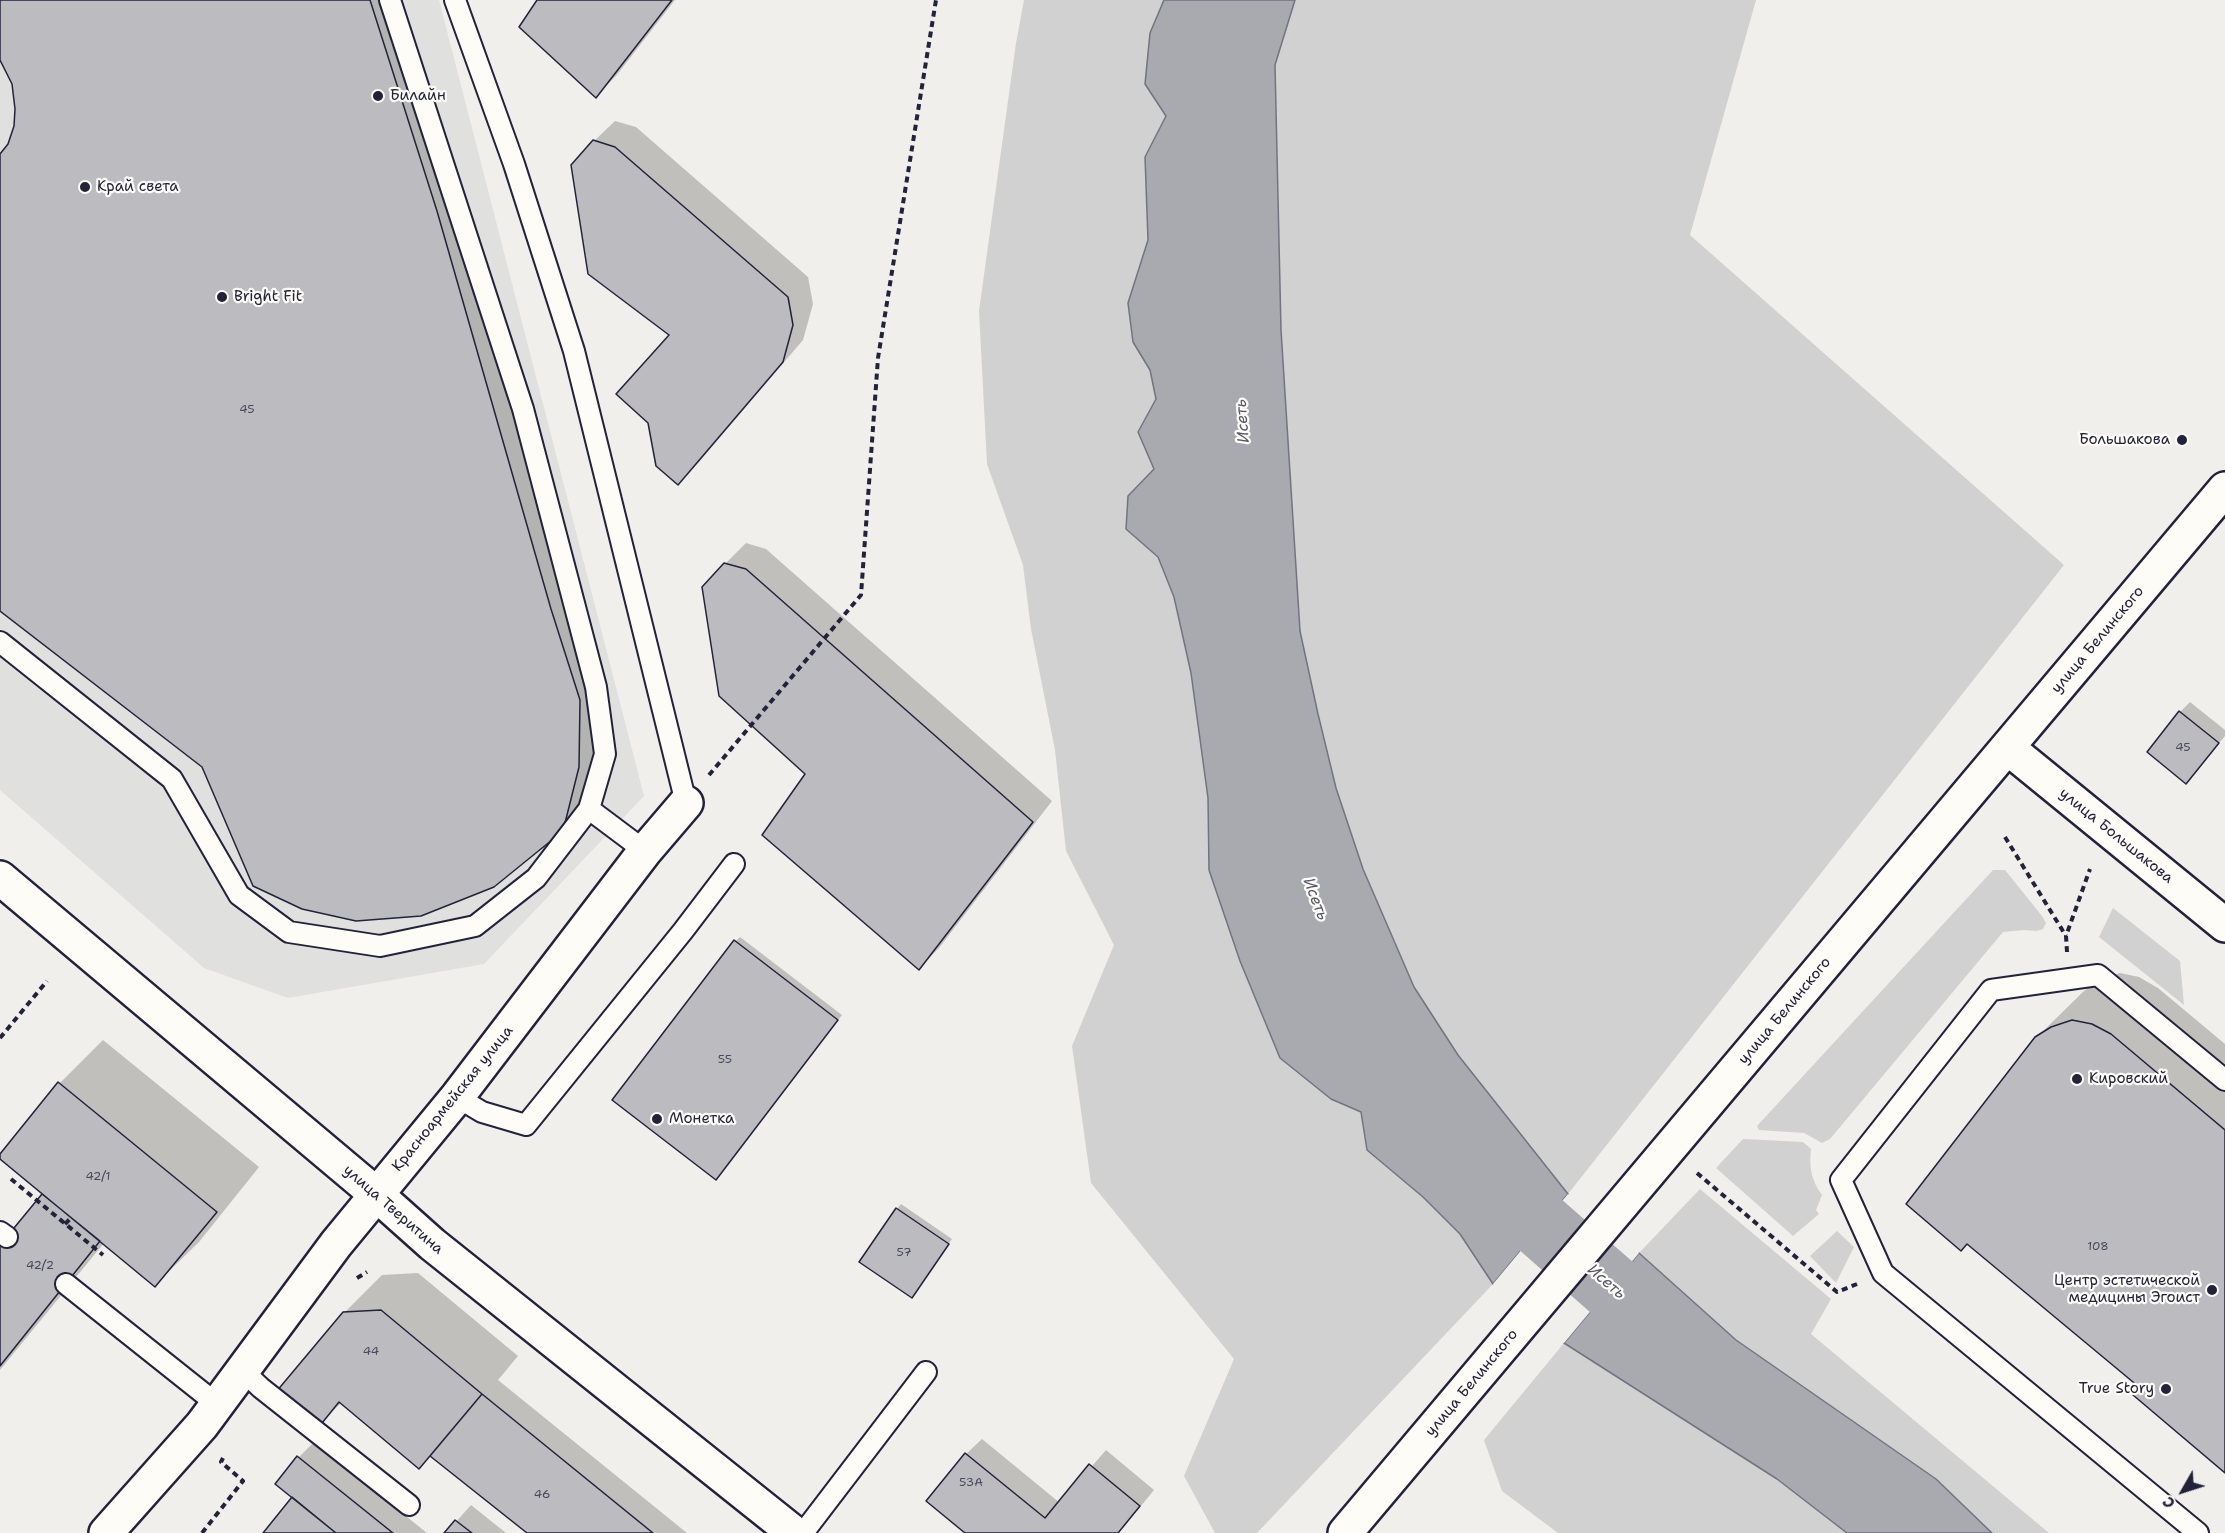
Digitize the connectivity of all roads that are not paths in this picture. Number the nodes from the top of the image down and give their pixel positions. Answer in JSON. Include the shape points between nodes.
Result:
{"nodes":[{"id":1,"x":390,"y":0,"type":"edge"},
{"id":2,"x":454,"y":0,"type":"edge"},
{"id":3,"x":2225,"y":489,"type":"edge"},
{"id":4,"x":0,"y":642,"type":"edge"},
{"id":5,"x":2008,"y":748,"type":"junction"},
{"id":6,"x":686,"y":803,"type":"joint"},
{"id":7,"x":589,"y":809,"type":"junction"},
{"id":8,"x":645,"y":851,"type":"junction"},
{"id":9,"x":734,"y":864,"type":"dead end"},
{"id":10,"x":0,"y":878,"type":"edge"},
{"id":11,"x":2225,"y":925,"type":"edge"},
{"id":12,"x":2225,"y":1080,"type":"edge"},
{"id":13,"x":457,"y":1097,"type":"junction"},
{"id":14,"x":376,"y":1194,"type":"junction"},
{"id":15,"x":66,"y":1284,"type":"dead end"},
{"id":16,"x":243,"y":1371,"type":"junction"},
{"id":17,"x":926,"y":1371,"type":"dead end"},
{"id":18,"x":218,"y":1405,"type":"junction"},
{"id":19,"x":409,"y":1505,"type":"dead end"},
{"id":20,"x":106,"y":1533,"type":"edge"},
{"id":21,"x":794,"y":1533,"type":"edge"},
{"id":22,"x":803,"y":1533,"type":"edge"},
{"id":23,"x":1345,"y":1533,"type":"edge"},
{"id":24,"x":2198,"y":1533,"type":"edge"}],
"edges":[{"from":1,"to":7,"type":"lane","via":[[523,409],[596,687],[605,754]]},
{"from":2,"to":6,"type":"lane","via":[[514,164],[574,351]]},
{"from":3,"to":5,"type":"street","name":"улица Белинского"},
{"from":4,"to":7,"type":"lane","via":[[172,779],[239,895],[289,932],[380,946],[475,926],[536,878]]},
{"from":5,"to":11,"type":"street","name":"улица Большакова"},
{"from":5,"to":23,"type":"street","name":"улица Белинского"},
{"from":6,"to":8,"type":"street","name":"Красноармейская улица"},
{"from":7,"to":8,"type":"lane"},
{"from":8,"to":13,"type":"street","name":"Красноармейская улица"},
{"from":9,"to":13,"type":"lane","via":[[526,1125],[482,1112]]},
{"from":10,"to":14,"type":"street","name":"улица Тверитина"},
{"from":12,"to":24,"type":"lane","via":[[2098,975],[1991,990],[1841,1180],[1883,1274]]},
{"from":13,"to":14,"type":"street","name":"Красноармейская улица"},
{"from":14,"to":16,"type":"street","name":"Красноармейская улица"},
{"from":14,"to":21,"type":"street","name":"улица Тверитина","via":[[432,1244]]},
{"from":15,"to":18,"type":"lane"},
{"from":16,"to":18,"type":"street","name":"Красноармейская улица"},
{"from":16,"to":19,"type":"lane"},
{"from":17,"to":22,"type":"lane"},
{"from":18,"to":20,"type":"street","name":"Красноармейская улица"}]}
